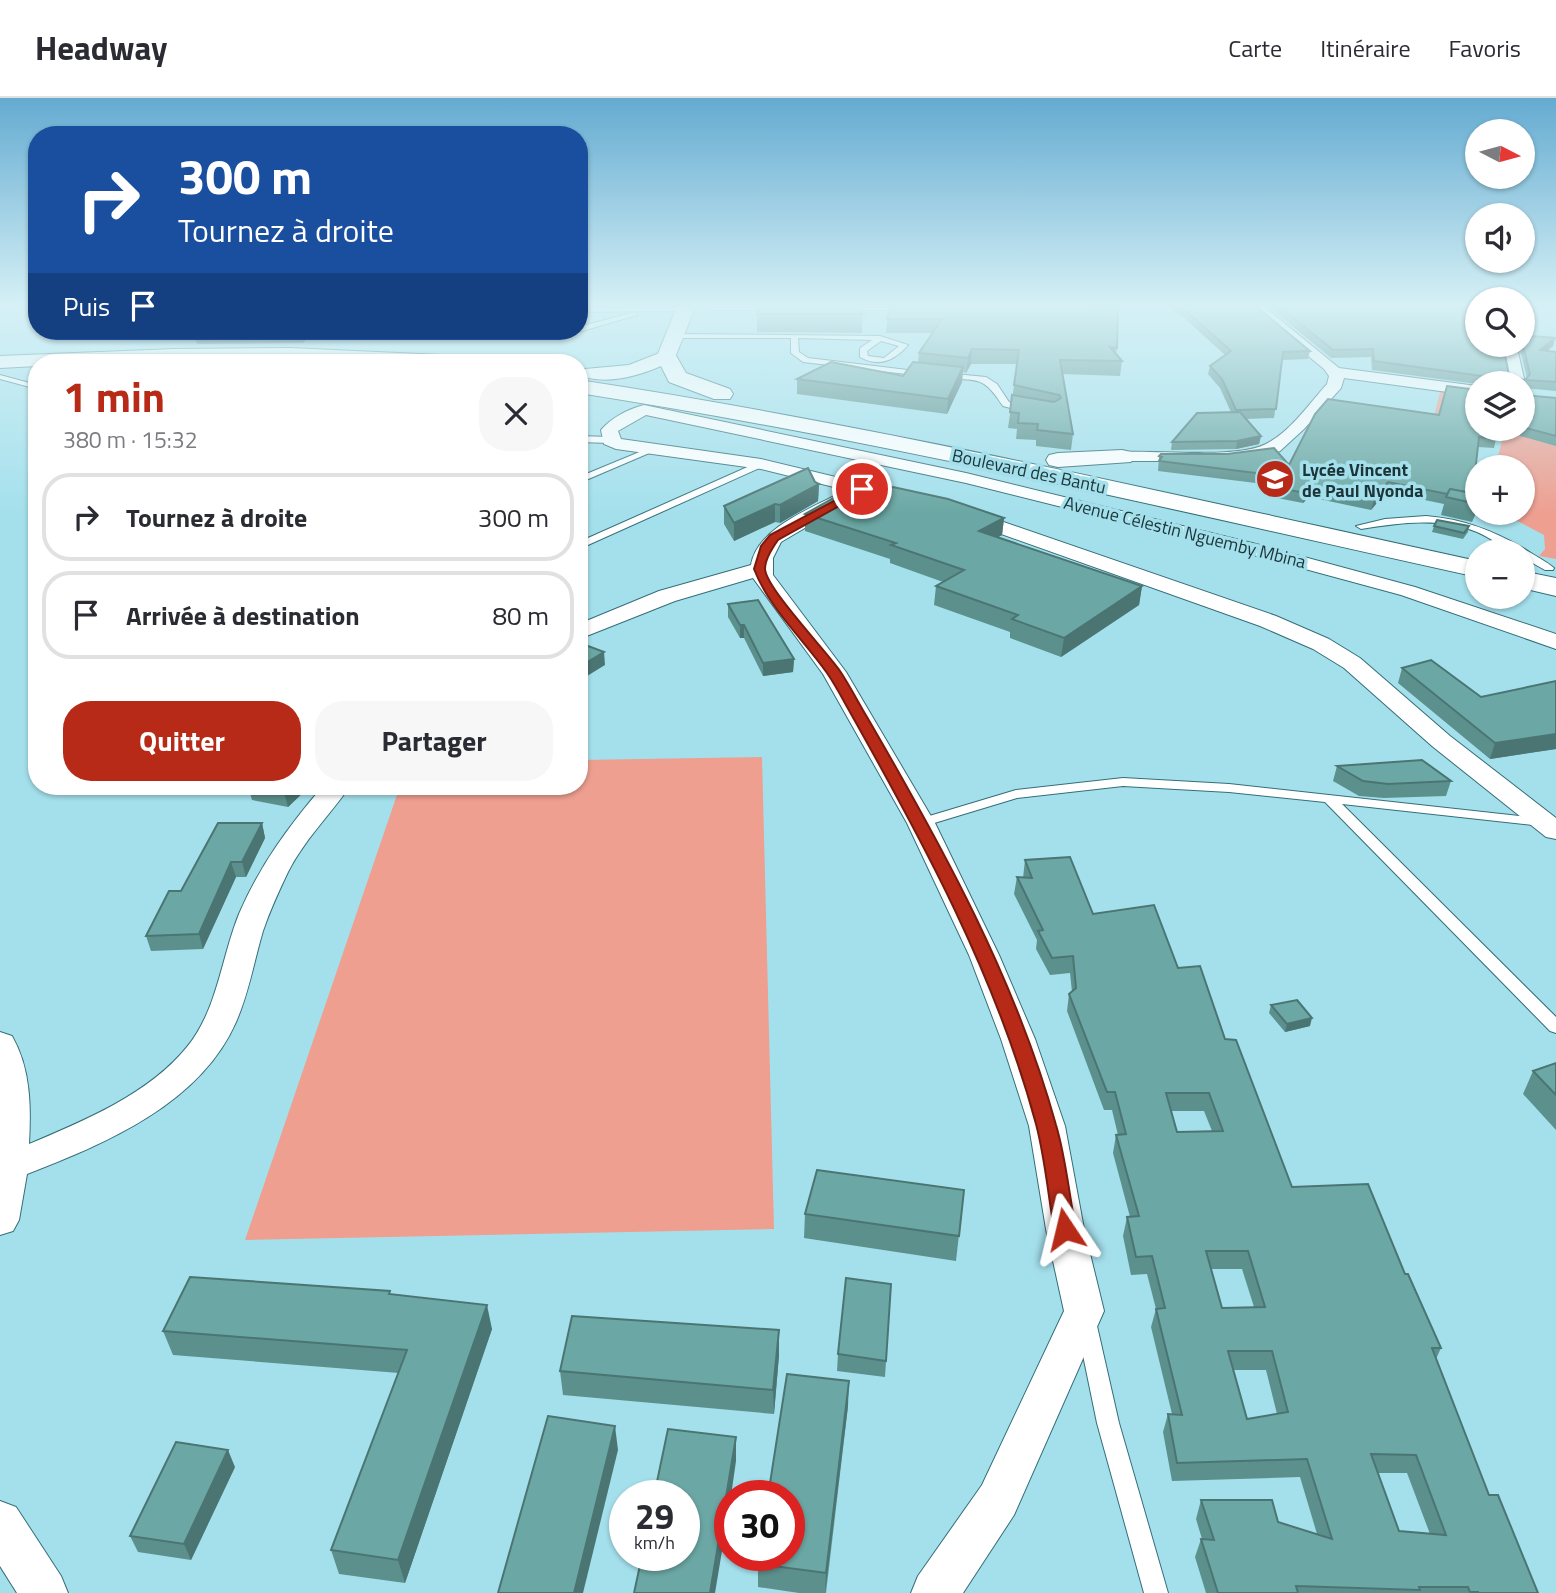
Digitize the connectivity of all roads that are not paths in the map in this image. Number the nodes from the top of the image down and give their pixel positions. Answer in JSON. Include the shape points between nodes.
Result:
{"nodes":[{"id":1,"x":0,"y":374,"type":"edge"},
{"id":2,"x":618,"y":374,"type":"edge"},
{"id":3,"x":675,"y":374,"type":"edge"},
{"id":4,"x":934,"y":374,"type":"edge"},
{"id":5,"x":1335,"y":374,"type":"edge"},
{"id":6,"x":1347,"y":374,"type":"edge"},
{"id":7,"x":28,"y":377,"type":"edge"},
{"id":8,"x":588,"y":380,"type":"edge"},
{"id":9,"x":588,"y":382,"type":"edge"},
{"id":10,"x":588,"y":384,"type":"edge"},
{"id":11,"x":1465,"y":389,"type":"edge"},
{"id":12,"x":733,"y":404,"type":"junction"},
{"id":13,"x":644,"y":410,"type":"junction"},
{"id":14,"x":1033,"y":411,"type":"edge"},
{"id":15,"x":676,"y":417,"type":"junction"},
{"id":16,"x":588,"y":439,"type":"edge"},
{"id":17,"x":610,"y":440,"type":"junction"},
{"id":18,"x":657,"y":448,"type":"junction"},
{"id":19,"x":761,"y":464,"type":"junction"},
{"id":20,"x":1121,"y":466,"type":"junction"},
{"id":21,"x":588,"y":476,"type":"edge"},
{"id":22,"x":942,"y":507,"type":"edge"},
{"id":23,"x":1361,"y":526,"type":"junction"},
{"id":24,"x":1500,"y":539,"type":"edge"},
{"id":25,"x":588,"y":542,"type":"edge"},
{"id":26,"x":1465,"y":549,"type":"edge"},
{"id":27,"x":1465,"y":566,"type":"edge"},
{"id":28,"x":760,"y":569,"type":"junction"},
{"id":29,"x":588,"y":628,"type":"edge"},
{"id":30,"x":1550,"y":641,"type":"edge"},
{"id":31,"x":330,"y":795,"type":"edge"},
{"id":32,"x":1330,"y":800,"type":"junction"},
{"id":33,"x":921,"y":823,"type":"junction"},
{"id":34,"x":1550,"y":826,"type":"edge"},
{"id":35,"x":1556,"y":1027,"type":"edge"},
{"id":36,"x":0,"y":1044,"type":"edge"},
{"id":37,"x":5,"y":1167,"type":"edge"},
{"id":38,"x":0,"y":1220,"type":"edge"},
{"id":39,"x":1084,"y":1311,"type":"junction"},
{"id":40,"x":0,"y":1523,"type":"edge"},
{"id":41,"x":44,"y":1593,"type":"edge"},
{"id":42,"x":935,"y":1593,"type":"edge"},
{"id":43,"x":1156,"y":1593,"type":"edge"}],
"edges":[{"from":1,"to":7,"type":"main road"},
{"from":2,"to":8,"type":"main road"},
{"from":3,"to":12,"type":"main road"},
{"from":4,"to":14,"type":"lane","via":[[983,379],[995,386],[1006,404]]},
{"from":5,"to":20,"type":"street","via":[[1335,384],[1272,449]]},
{"from":6,"to":11,"type":"street"},
{"from":9,"to":12,"type":"main road","name":"Boulevard des Bantu"},
{"from":10,"to":13,"type":"main road"},
{"from":12,"to":15,"type":"main road"},
{"from":12,"to":20,"type":"main road","name":"Boulevard des Bantu","via":[[1058,460]]},
{"from":12,"to":27,"type":"main road","name":"Boulevard des Bantu"},
{"from":13,"to":15,"type":"street","name":"Avenue Célestin Nguemby Mbina"},
{"from":13,"to":17,"type":"street","via":[[613,426]]},
{"from":15,"to":30,"type":"street","name":"Avenue Célestin Nguemby Mbina","via":[[1066,502],[1373,581]]},
{"from":16,"to":17,"type":"lane"},
{"from":17,"to":18,"type":"street"},
{"from":18,"to":19,"type":"street"},
{"from":18,"to":21,"type":"lane"},
{"from":19,"to":25,"type":"lane"},
{"from":19,"to":28,"type":"street","via":[[874,491],[774,538]]},
{"from":20,"to":23,"type":"main road","name":"Boulevard des Bantu"},
{"from":22,"to":34,"type":"street","via":[[1268,621],[1321,644],[1352,663],[1441,741]]},
{"from":23,"to":24,"type":"lane","via":[[1432,518],[1477,527]]},
{"from":23,"to":26,"type":"main road","name":"Boulevard des Bantu"},
{"from":28,"to":29,"type":"street","via":[[667,596]]},
{"from":28,"to":33,"type":"street","via":[[764,581],[834,672]]},
{"from":31,"to":37,"type":"street","via":[[289,846],[254,917],[232,993],[212,1038],[181,1075],[110,1122],[56,1149]]},
{"from":32,"to":33,"type":"lane","via":[[1123,782],[1017,794]]},
{"from":32,"to":34,"type":"lane"},
{"from":32,"to":35,"type":"lane"},
{"from":33,"to":39,"type":"street","via":[[1018,1039],[1047,1126]]},
{"from":36,"to":37,"type":"street","via":[[14,1095]]},
{"from":37,"to":38,"type":"street"},
{"from":39,"to":42,"type":"street","via":[[998,1500]]},
{"from":39,"to":43,"type":"lane","via":[[1108,1423]]},
{"from":40,"to":41,"type":"street"}]}
